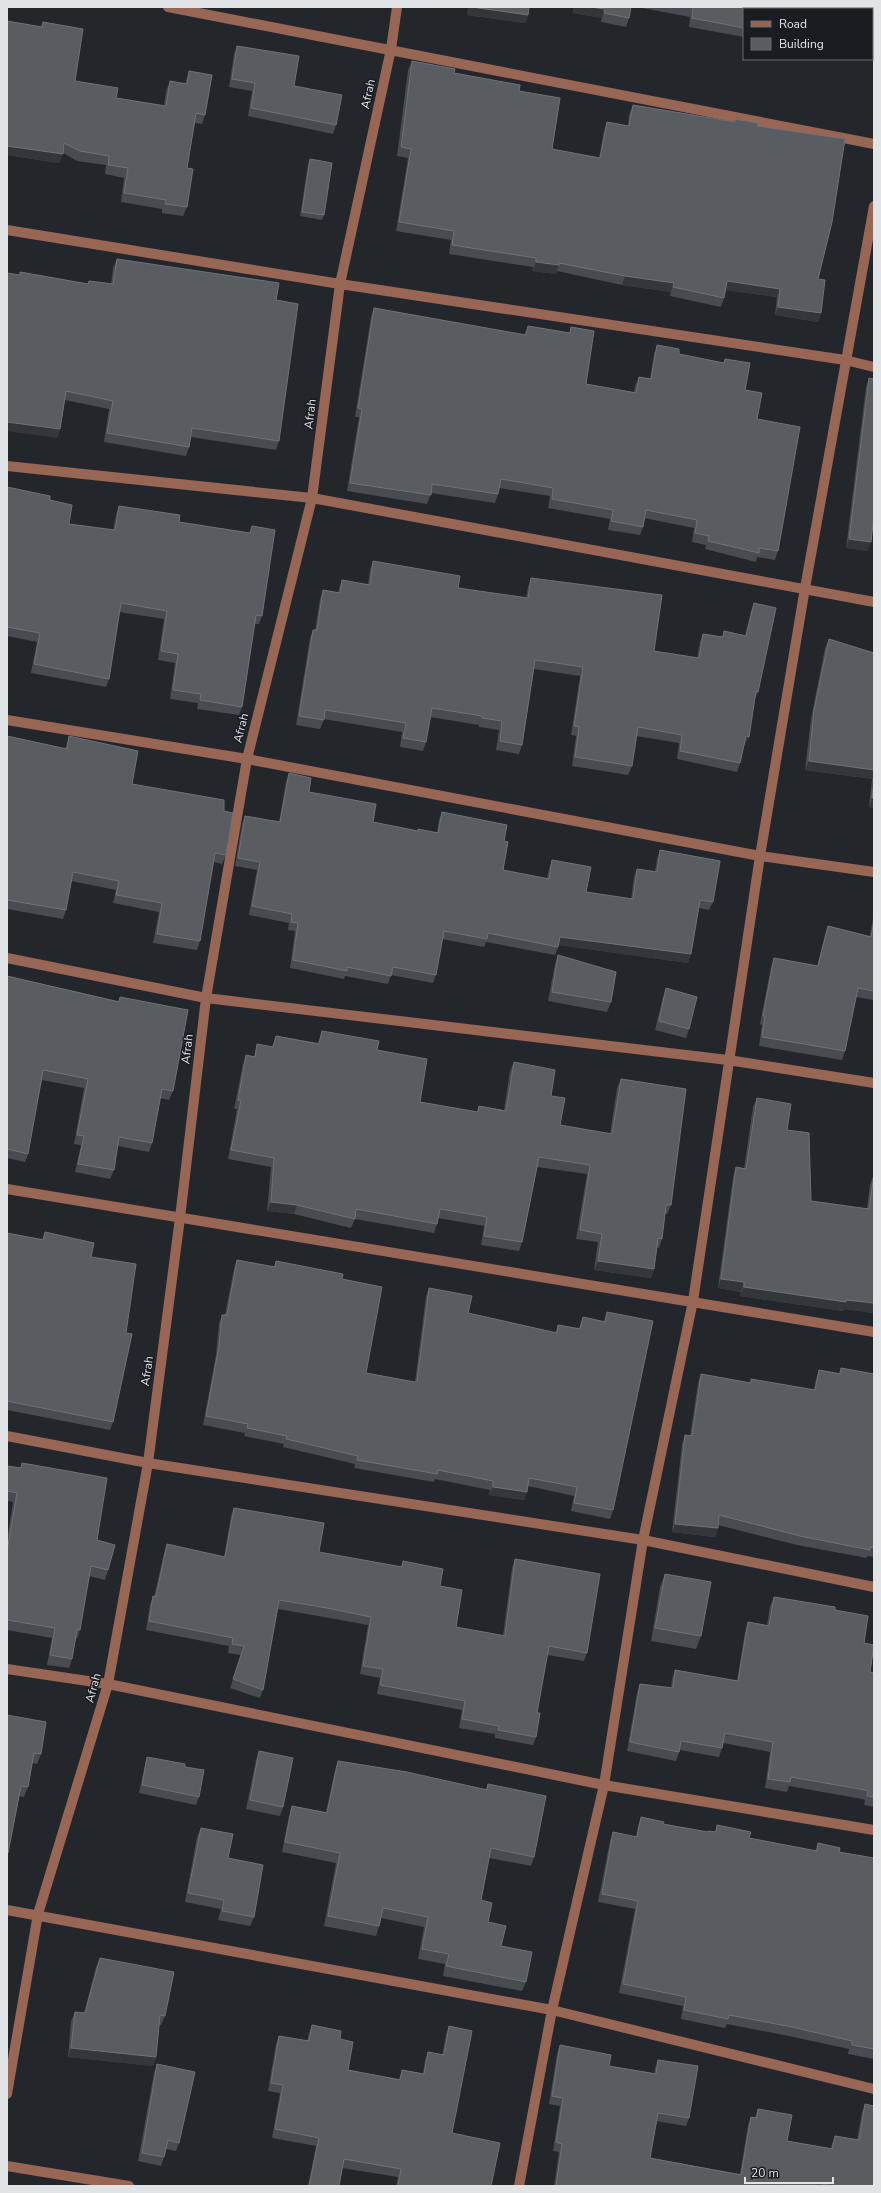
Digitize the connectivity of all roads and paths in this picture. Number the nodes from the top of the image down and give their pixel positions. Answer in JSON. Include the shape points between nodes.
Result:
{"nodes":[{"id":1,"x":168,"y":7,"type":"edge"},
{"id":2,"x":397,"y":7,"type":"edge"},
{"id":3,"x":391,"y":49,"type":"junction"},
{"id":4,"x":874,"y":144,"type":"edge"},
{"id":5,"x":874,"y":206,"type":"edge"},
{"id":6,"x":7,"y":230,"type":"edge"},
{"id":7,"x":340,"y":284,"type":"junction"},
{"id":8,"x":845,"y":360,"type":"junction"},
{"id":9,"x":874,"y":367,"type":"edge"},
{"id":10,"x":7,"y":466,"type":"edge"},
{"id":11,"x":312,"y":498,"type":"junction"},
{"id":12,"x":805,"y":588,"type":"junction"},
{"id":13,"x":874,"y":602,"type":"edge"},
{"id":14,"x":7,"y":720,"type":"edge"},
{"id":15,"x":247,"y":758,"type":"junction"},
{"id":16,"x":760,"y":856,"type":"junction"},
{"id":17,"x":874,"y":872,"type":"edge"},
{"id":18,"x":7,"y":958,"type":"edge"},
{"id":19,"x":206,"y":998,"type":"junction"},
{"id":20,"x":728,"y":1060,"type":"junction"},
{"id":21,"x":874,"y":1083,"type":"edge"},
{"id":22,"x":7,"y":1189,"type":"edge"},
{"id":23,"x":180,"y":1218,"type":"junction"},
{"id":24,"x":693,"y":1301,"type":"junction"},
{"id":25,"x":874,"y":1332,"type":"edge"},
{"id":26,"x":7,"y":1436,"type":"edge"},
{"id":27,"x":148,"y":1463,"type":"junction"},
{"id":28,"x":643,"y":1540,"type":"junction"},
{"id":29,"x":874,"y":1587,"type":"edge"},
{"id":30,"x":7,"y":1669,"type":"edge"},
{"id":31,"x":108,"y":1684,"type":"junction"},
{"id":32,"x":604,"y":1785,"type":"junction"},
{"id":33,"x":874,"y":1830,"type":"edge"},
{"id":34,"x":7,"y":1910,"type":"edge"},
{"id":35,"x":38,"y":1914,"type":"junction"},
{"id":36,"x":552,"y":2010,"type":"junction"},
{"id":37,"x":874,"y":2089,"type":"edge"},
{"id":38,"x":7,"y":2094,"type":"edge"},
{"id":39,"x":7,"y":2166,"type":"edge"},
{"id":40,"x":129,"y":2186,"type":"edge"},
{"id":41,"x":519,"y":2186,"type":"edge"}],
"edges":[{"from":1,"to":3,"type":"street"},
{"from":2,"to":3,"type":"street","name":"Afrah"},
{"from":3,"to":4,"type":"street"},
{"from":3,"to":7,"type":"street","name":"Afrah"},
{"from":5,"to":8,"type":"street"},
{"from":6,"to":7,"type":"street"},
{"from":7,"to":8,"type":"street"},
{"from":7,"to":11,"type":"street","name":"Afrah"},
{"from":8,"to":9,"type":"street"},
{"from":8,"to":12,"type":"street"},
{"from":10,"to":11,"type":"street"},
{"from":11,"to":12,"type":"street"},
{"from":11,"to":15,"type":"street","name":"Afrah"},
{"from":12,"to":13,"type":"street"},
{"from":12,"to":16,"type":"street"},
{"from":14,"to":15,"type":"street"},
{"from":15,"to":16,"type":"street"},
{"from":15,"to":19,"type":"street","name":"Afrah"},
{"from":16,"to":17,"type":"street"},
{"from":16,"to":20,"type":"street"},
{"from":18,"to":19,"type":"street"},
{"from":19,"to":20,"type":"street"},
{"from":19,"to":23,"type":"street","name":"Afrah"},
{"from":20,"to":21,"type":"street"},
{"from":20,"to":24,"type":"street"},
{"from":22,"to":23,"type":"street"},
{"from":23,"to":24,"type":"street"},
{"from":23,"to":27,"type":"street","name":"Afrah"},
{"from":24,"to":25,"type":"street"},
{"from":24,"to":28,"type":"street"},
{"from":26,"to":27,"type":"street"},
{"from":27,"to":28,"type":"street"},
{"from":27,"to":31,"type":"street","name":"Afrah"},
{"from":28,"to":29,"type":"street"},
{"from":28,"to":32,"type":"street"},
{"from":30,"to":31,"type":"street"},
{"from":31,"to":32,"type":"street"},
{"from":31,"to":35,"type":"street","name":"Afrah"},
{"from":32,"to":33,"type":"street"},
{"from":32,"to":36,"type":"street"},
{"from":34,"to":35,"type":"street"},
{"from":35,"to":36,"type":"street"},
{"from":35,"to":38,"type":"street","name":"Afrah"},
{"from":36,"to":37,"type":"street"},
{"from":36,"to":41,"type":"street"},
{"from":39,"to":40,"type":"street"}]}
